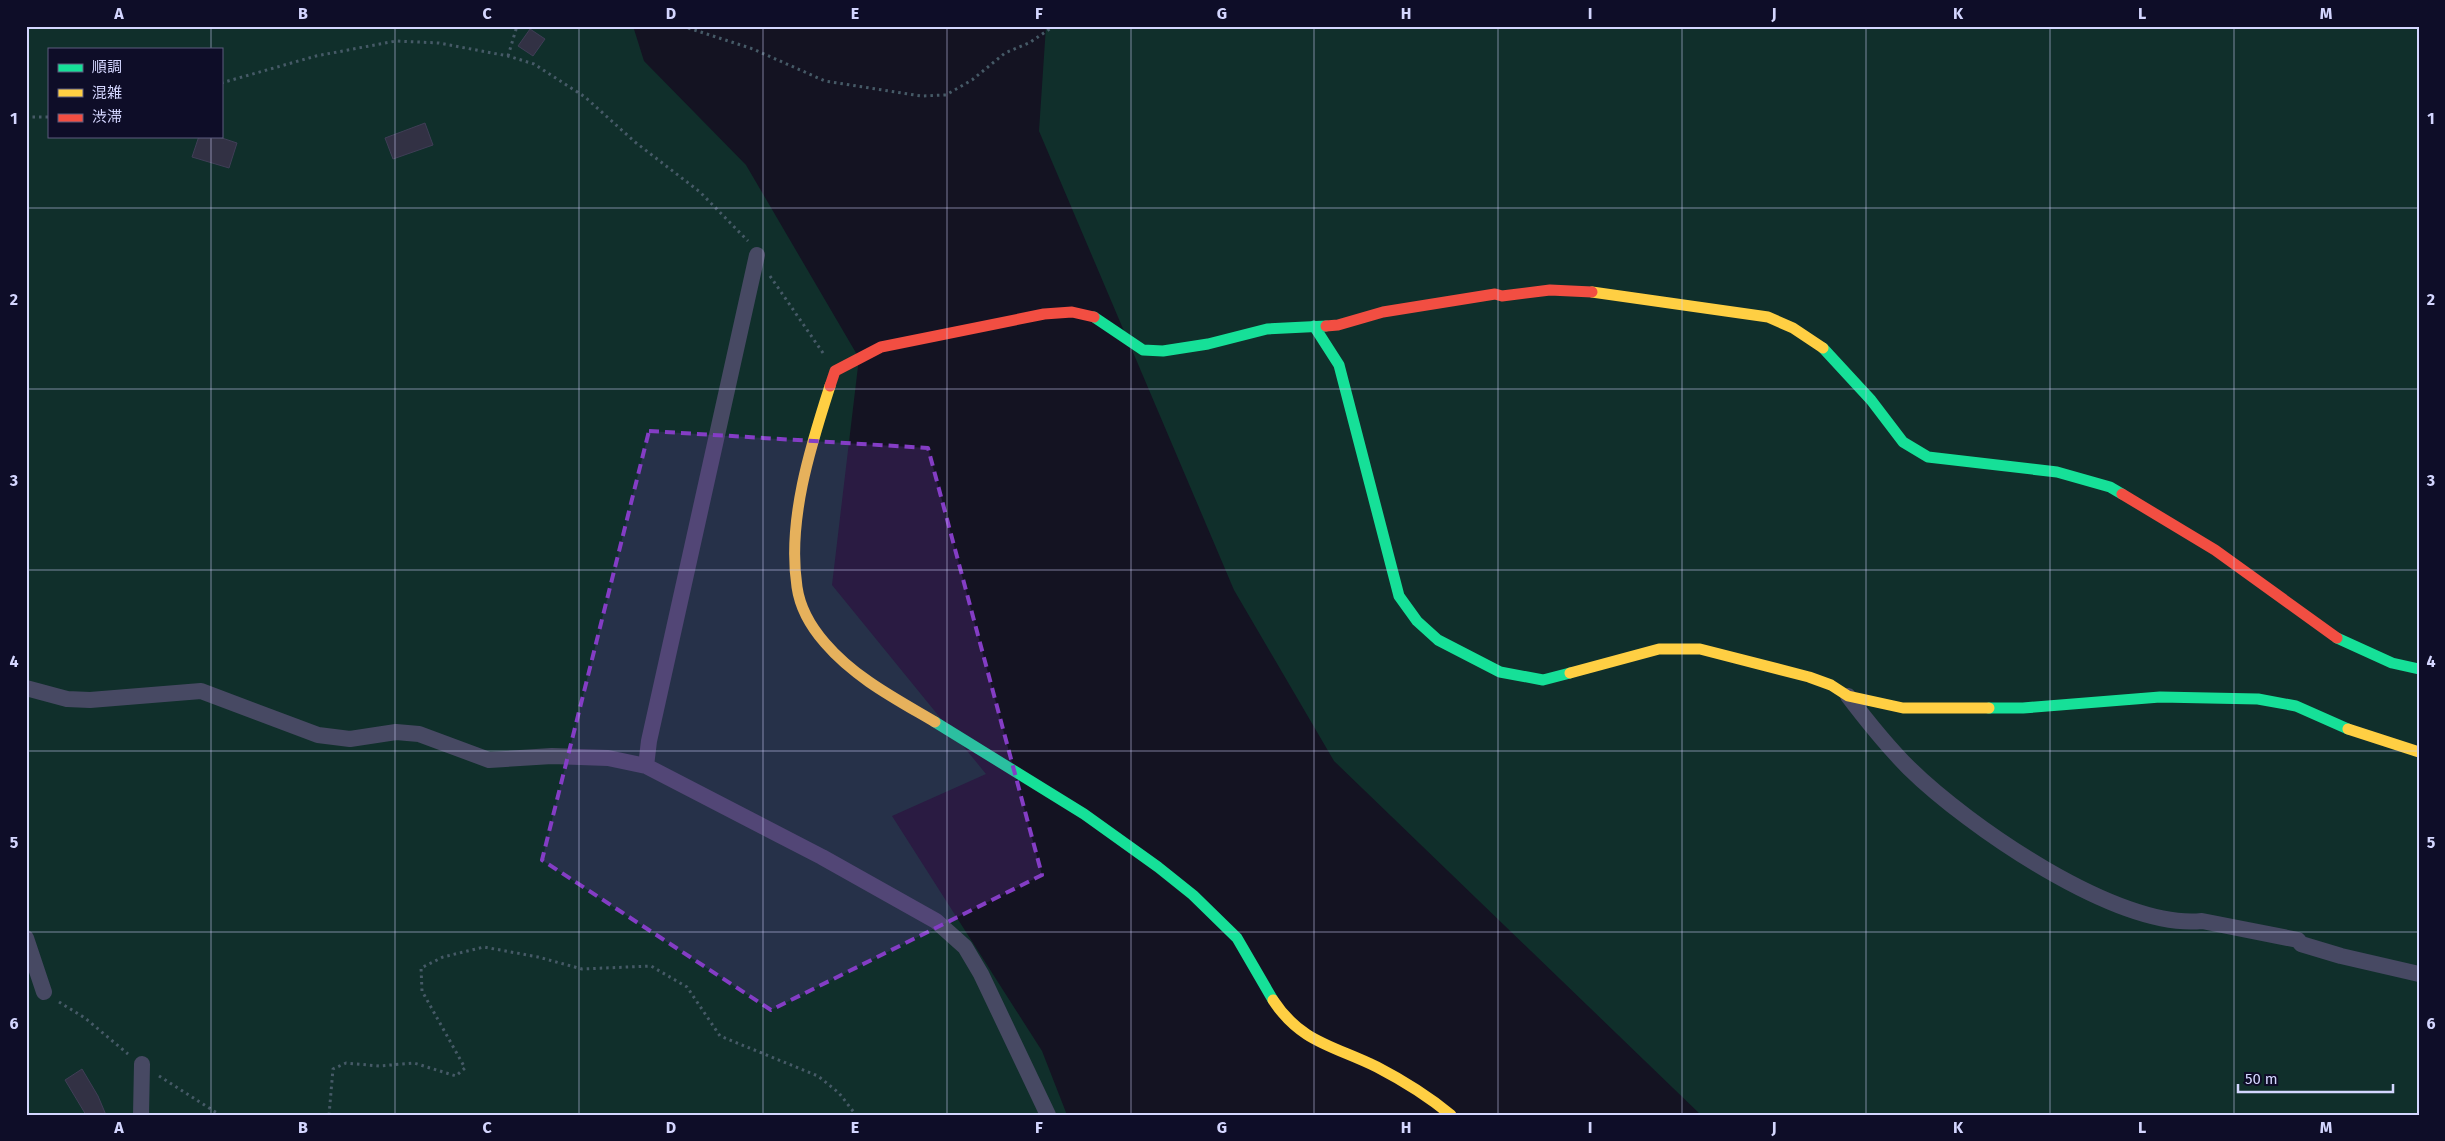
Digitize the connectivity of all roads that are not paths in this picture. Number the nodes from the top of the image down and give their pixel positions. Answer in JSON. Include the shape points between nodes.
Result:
{"nodes":[{"id":1,"x":757,"y":255,"type":"road end"},
{"id":2,"x":1314,"y":326,"type":"junction"},
{"id":3,"x":2419,"y":668,"type":"edge"},
{"id":4,"x":26,"y":688,"type":"edge"},
{"id":5,"x":1848,"y":696,"type":"junction"},
{"id":6,"x":2419,"y":752,"type":"edge"},
{"id":7,"x":646,"y":766,"type":"junction"},
{"id":8,"x":26,"y":938,"type":"edge"},
{"id":9,"x":2419,"y":974,"type":"edge"},
{"id":10,"x":44,"y":992,"type":"dead end"},
{"id":11,"x":142,"y":1064,"type":"dead end"},
{"id":12,"x":140,"y":1115,"type":"edge"},
{"id":13,"x":1048,"y":1115,"type":"edge"},
{"id":14,"x":1451,"y":1115,"type":"edge"}],
"edges":[{"from":1,"to":7,"type":"street"},
{"from":2,"to":3,"type":"street","via":[[1338,325],[1383,312],[1495,294],[1502,296],[1550,290],[1595,292],[1768,316],[1826,350],[1903,442],[1928,457],[2057,472],[2110,487],[2215,550],[2337,638],[2392,663]]},
{"from":2,"to":5,"type":"street","via":[[1339,365],[1399,596],[1417,621],[1438,640],[1500,672],[1543,680],[1659,649],[1700,650],[1809,677]]},
{"from":2,"to":14,"type":"street","via":[[1266,329],[1208,344],[1143,350],[1096,318],[1072,312],[1044,314],[881,346],[835,371],[812,444],[798,520],[795,580],[804,611],[816,632],[840,661],[912,712],[930,719],[1051,791],[1174,879],[1228,928],[1255,965],[1281,1014],[1303,1034],[1380,1068],[1435,1101]]},
{"from":4,"to":7,"type":"street","via":[[66,699],[90,700],[201,691],[318,734],[350,739],[396,732],[419,734],[489,760],[562,756],[608,758]]},
{"from":5,"to":6,"type":"street","via":[[1903,708],[2024,708],[2160,697],[2258,700],[2296,706],[2331,723]]},
{"from":5,"to":9,"type":"street","via":[[1910,769],[1960,811],[2012,849],[2098,898],[2190,923],[2202,922],[2298,940],[2301,944],[2341,956]]},
{"from":7,"to":13,"type":"street","via":[[822,857],[936,921],[965,947],[981,974]]},
{"from":8,"to":10,"type":"street"},
{"from":11,"to":12,"type":"street"}]}
